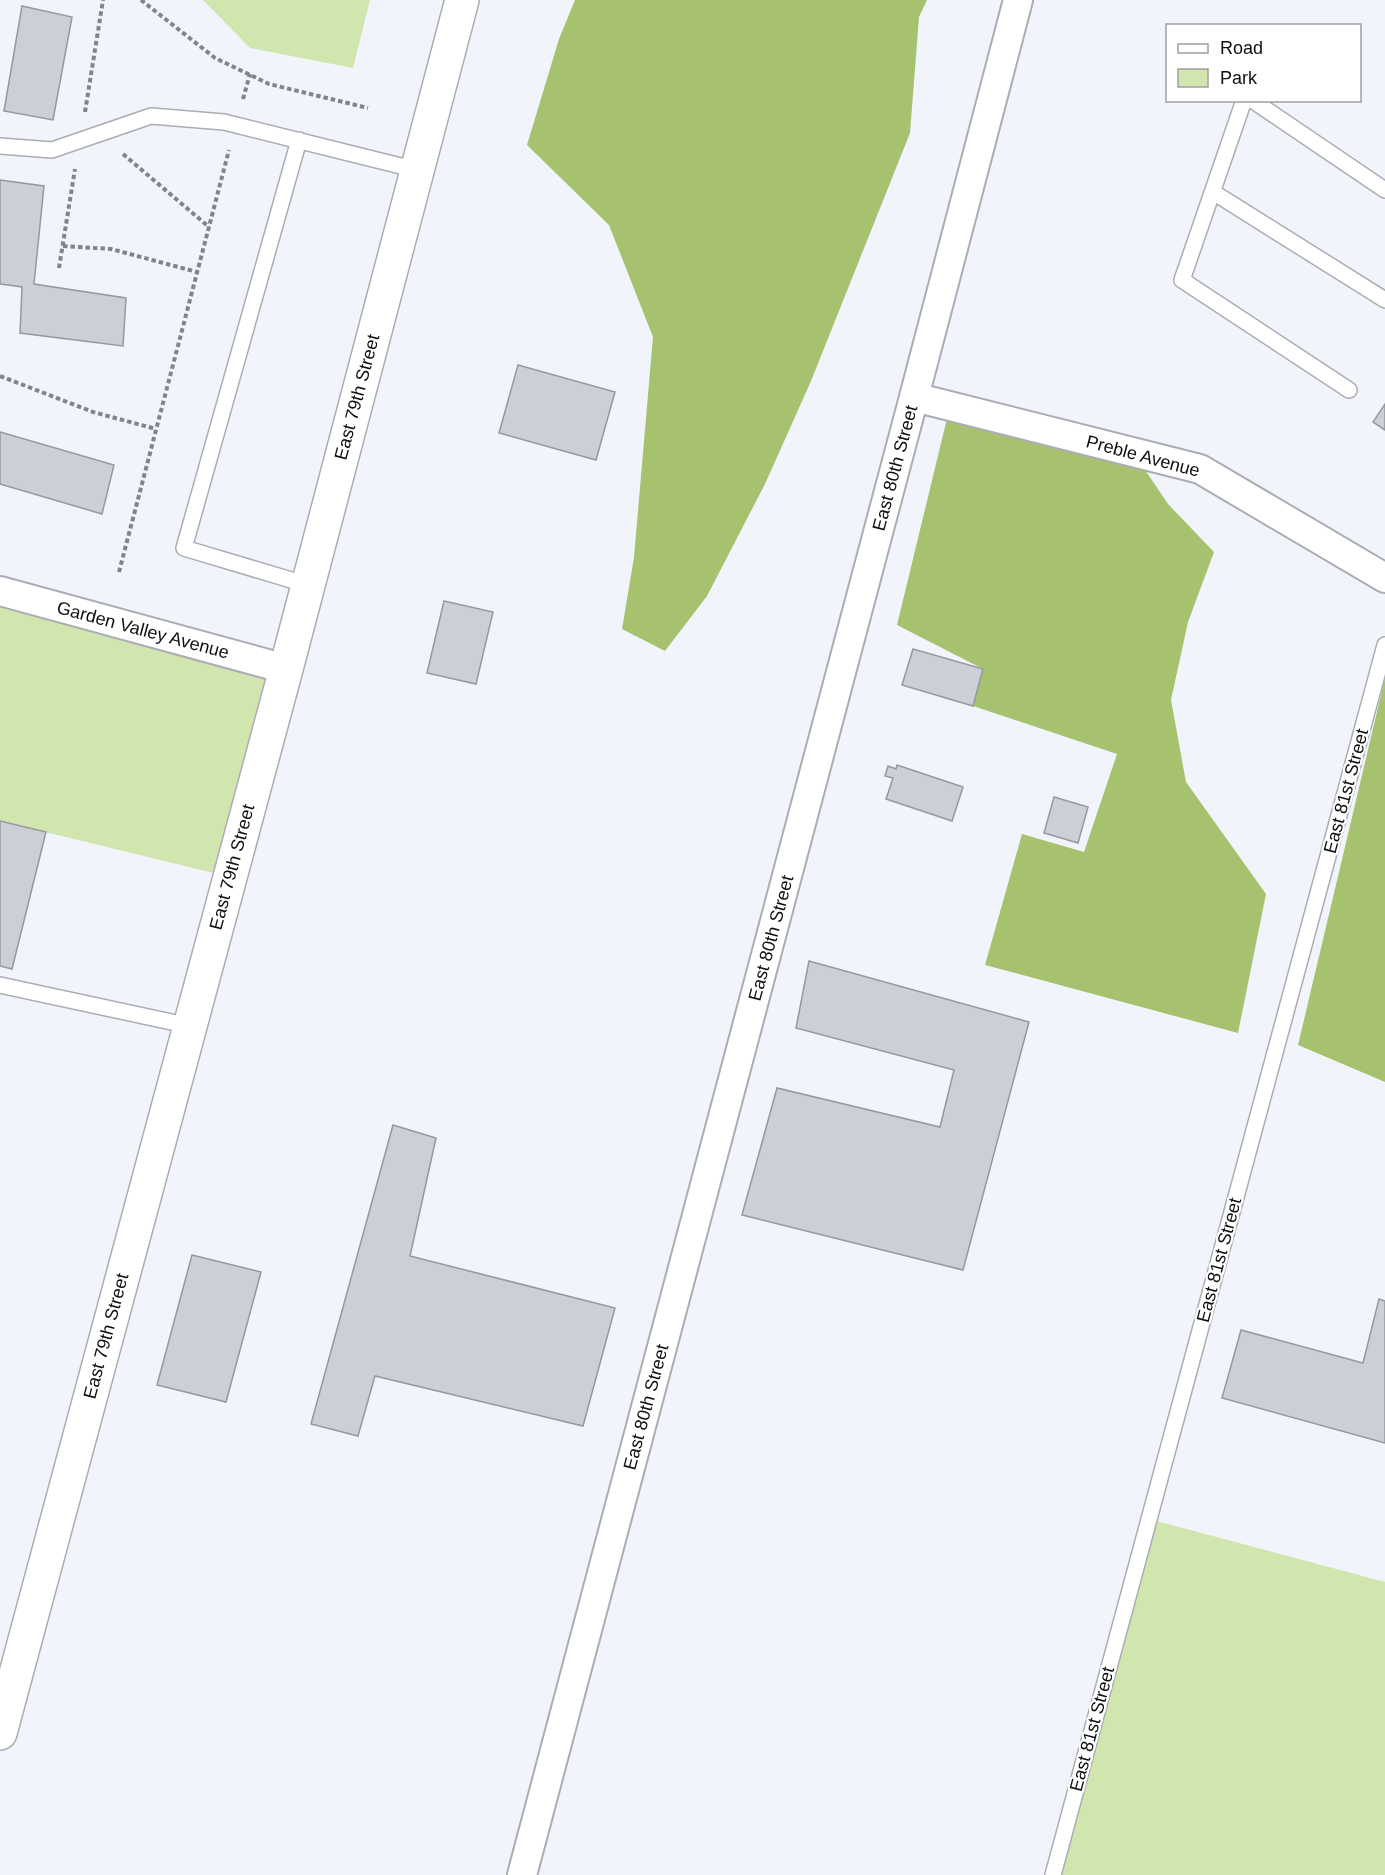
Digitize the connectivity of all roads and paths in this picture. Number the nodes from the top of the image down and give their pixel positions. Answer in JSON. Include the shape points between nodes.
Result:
{"nodes":[{"id":1,"x":141,"y":0,"type":"edge"},
{"id":2,"x":462,"y":0,"type":"edge"},
{"id":3,"x":1018,"y":0,"type":"edge"},
{"id":4,"x":249,"y":74,"type":"junction"},
{"id":5,"x":1243,"y":102,"type":"edge"},
{"id":6,"x":1255,"y":102,"type":"edge"},
{"id":7,"x":368,"y":108,"type":"dead end"},
{"id":8,"x":236,"y":124,"type":"junction"},
{"id":9,"x":100,"y":134,"type":"junction"},
{"id":10,"x":299,"y":140,"type":"junction"},
{"id":11,"x":0,"y":146,"type":"edge"},
{"id":12,"x":417,"y":170,"type":"junction"},
{"id":13,"x":1385,"y":190,"type":"edge"},
{"id":14,"x":1213,"y":192,"type":"junction"},
{"id":15,"x":209,"y":228,"type":"junction"},
{"id":16,"x":63,"y":246,"type":"dead end"},
{"id":17,"x":197,"y":272,"type":"junction"},
{"id":18,"x":1385,"y":300,"type":"edge"},
{"id":19,"x":0,"y":376,"type":"edge"},
{"id":20,"x":1349,"y":390,"type":"dead end"},
{"id":21,"x":914,"y":397,"type":"junction"},
{"id":22,"x":156,"y":429,"type":"junction"},
{"id":23,"x":119,"y":572,"type":"dead end"},
{"id":24,"x":1385,"y":578,"type":"edge"},
{"id":25,"x":308,"y":585,"type":"junction"},
{"id":26,"x":0,"y":591,"type":"edge"},
{"id":27,"x":1385,"y":645,"type":"edge"},
{"id":28,"x":286,"y":669,"type":"junction"},
{"id":29,"x":0,"y":985,"type":"edge"},
{"id":30,"x":190,"y":1026,"type":"junction"},
{"id":31,"x":0,"y":1733,"type":"edge"},
{"id":32,"x":522,"y":1875,"type":"edge"},
{"id":33,"x":1053,"y":1875,"type":"edge"}],
"edges":[{"from":1,"to":4,"type":"path","via":[[215,58]]},
{"from":2,"to":12,"type":"main road","name":"East 79th Street"},
{"from":3,"to":21,"type":"street","name":"East 80th Street"},
{"from":4,"to":7,"type":"path","via":[[269,84]]},
{"from":4,"to":8,"type":"path"},
{"from":5,"to":14,"type":"lane"},
{"from":6,"to":13,"type":"lane"},
{"from":8,"to":9,"type":"lane","via":[[151,116]]},
{"from":8,"to":10,"type":"lane"},
{"from":8,"to":15,"type":"path"},
{"from":9,"to":11,"type":"lane","via":[[52,150]]},
{"from":9,"to":15,"type":"path"},
{"from":10,"to":12,"type":"lane"},
{"from":10,"to":25,"type":"lane","via":[[184,548]]},
{"from":12,"to":25,"type":"main road","name":"East 79th Street"},
{"from":14,"to":18,"type":"lane"},
{"from":14,"to":20,"type":"lane","via":[[1182,280]]},
{"from":15,"to":17,"type":"path"},
{"from":16,"to":17,"type":"path","via":[[111,249]]},
{"from":17,"to":22,"type":"path"},
{"from":19,"to":22,"type":"path","via":[[93,412]]},
{"from":21,"to":24,"type":"street","name":"Preble Avenue","via":[[1200,469]]},
{"from":21,"to":32,"type":"street","name":"East 80th Street"},
{"from":22,"to":23,"type":"path"},
{"from":25,"to":28,"type":"main road","name":"East 79th Street"},
{"from":26,"to":28,"type":"street","name":"Garden Valley Avenue"},
{"from":27,"to":33,"type":"lane","name":"East 81st Street"},
{"from":28,"to":30,"type":"main road","name":"East 79th Street"},
{"from":29,"to":30,"type":"lane"},
{"from":30,"to":31,"type":"main road","name":"East 79th Street"}]}
